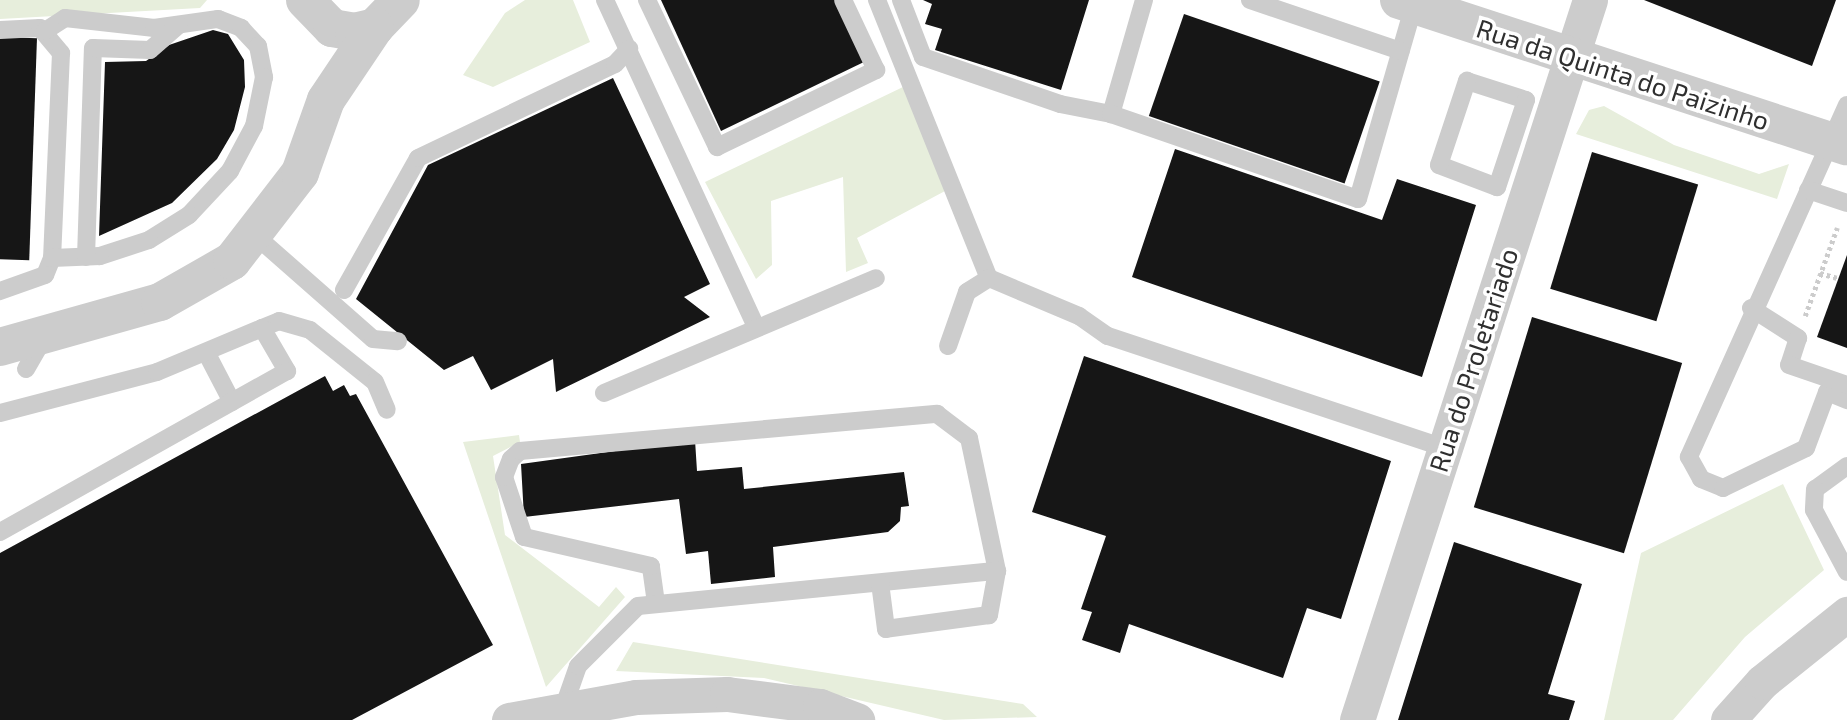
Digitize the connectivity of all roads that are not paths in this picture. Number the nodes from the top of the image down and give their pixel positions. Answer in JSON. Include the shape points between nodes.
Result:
{"nodes":[{"id":1,"x":606,"y":0,"type":"edge"},
{"id":2,"x":647,"y":0,"type":"edge"},
{"id":3,"x":843,"y":0,"type":"edge"},
{"id":4,"x":877,"y":0,"type":"edge"},
{"id":5,"x":901,"y":0,"type":"edge"},
{"id":6,"x":1144,"y":0,"type":"edge"},
{"id":7,"x":1250,"y":0,"type":"edge"},
{"id":8,"x":1590,"y":0,"type":"edge"},
{"id":9,"x":1406,"y":3,"type":"edge"},
{"id":10,"x":394,"y":7,"type":"edge"},
{"id":11,"x":309,"y":8,"type":"edge"},
{"id":12,"x":179,"y":25,"type":"junction"},
{"id":13,"x":0,"y":30,"type":"edge"},
{"id":14,"x":45,"y":31,"type":"junction"},
{"id":15,"x":629,"y":49,"type":"junction"},
{"id":16,"x":1401,"y":51,"type":"junction"},
{"id":17,"x":1570,"y":57,"type":"junction"},
{"id":18,"x":326,"y":100,"type":"junction"},
{"id":19,"x":1847,"y":105,"type":"edge"},
{"id":20,"x":1111,"y":114,"type":"junction"},
{"id":21,"x":1839,"y":144,"type":"edge"},
{"id":22,"x":1525,"y":153,"type":"junction"},
{"id":23,"x":1808,"y":190,"type":"junction"},
{"id":24,"x":1847,"y":203,"type":"edge"},
{"id":25,"x":257,"y":237,"type":"junction"},
{"id":26,"x":86,"y":257,"type":"junction"},
{"id":27,"x":52,"y":258,"type":"junction"},
{"id":28,"x":876,"y":278,"type":"dead end"},
{"id":29,"x":989,"y":278,"type":"junction"},
{"id":30,"x":344,"y":290,"type":"dead end"},
{"id":31,"x":0,"y":291,"type":"edge"},
{"id":32,"x":1755,"y":300,"type":"junction"},
{"id":33,"x":756,"y":327,"type":"junction"},
{"id":34,"x":262,"y":328,"type":"junction"},
{"id":35,"x":398,"y":341,"type":"dead end"},
{"id":36,"x":948,"y":346,"type":"dead end"},
{"id":37,"x":208,"y":354,"type":"junction"},
{"id":38,"x":13,"y":358,"type":"edge"},
{"id":39,"x":1847,"y":385,"type":"edge"},
{"id":40,"x":604,"y":393,"type":"dead end"},
{"id":41,"x":1847,"y":400,"type":"edge"},
{"id":42,"x":232,"y":402,"type":"junction"},
{"id":43,"x":387,"y":410,"type":"dead end"},
{"id":44,"x":0,"y":414,"type":"edge"},
{"id":45,"x":1445,"y":448,"type":"junction"},
{"id":46,"x":1847,"y":466,"type":"edge"},
{"id":47,"x":0,"y":532,"type":"edge"},
{"id":48,"x":997,"y":571,"type":"junction"},
{"id":49,"x":1847,"y":572,"type":"edge"},
{"id":50,"x":880,"y":583,"type":"junction"},
{"id":51,"x":656,"y":603,"type":"junction"},
{"id":52,"x":1847,"y":614,"type":"edge"},
{"id":53,"x":564,"y":706,"type":"junction"},
{"id":54,"x":509,"y":720,"type":"edge"},
{"id":55,"x":857,"y":720,"type":"edge"},
{"id":56,"x":1357,"y":720,"type":"edge"},
{"id":57,"x":1728,"y":720,"type":"edge"}],
"edges":[{"from":1,"to":15,"type":"lane"},
{"from":2,"to":3,"type":"lane","via":[[717,147],[876,71]]},
{"from":4,"to":29,"type":"lane"},
{"from":5,"to":20,"type":"lane","via":[[923,57],[1060,104]]},
{"from":6,"to":20,"type":"lane"},
{"from":7,"to":16,"type":"lane"},
{"from":8,"to":17,"type":"street","name":"Rua do Proletariado"},
{"from":9,"to":16,"type":"lane"},
{"from":9,"to":17,"type":"street","name":"Rua da Quinta do Paizinho"},
{"from":10,"to":11,"type":"street","via":[[354,32]]},
{"from":10,"to":18,"type":"street"},
{"from":11,"to":18,"type":"street"},
{"from":12,"to":14,"type":"lane","via":[[154,28],[65,18]]},
{"from":12,"to":26,"type":"lane","via":[[150,50],[93,48]]},
{"from":12,"to":26,"type":"lane","via":[[218,19],[241,28],[258,46],[264,77],[254,126],[230,171],[189,215],[149,240]]},
{"from":13,"to":14,"type":"lane"},
{"from":14,"to":27,"type":"lane","via":[[61,53]]},
{"from":15,"to":30,"type":"lane","via":[[615,64],[418,158]]},
{"from":15,"to":33,"type":"lane"},
{"from":16,"to":20,"type":"lane","via":[[1359,199]]},
{"from":17,"to":21,"type":"street","name":"Rua da Quinta do Paizinho"},
{"from":17,"to":22,"type":"street","name":"Rua do Proletariado"},
{"from":18,"to":25,"type":"street","via":[[300,173]]},
{"from":19,"to":21,"type":"lane"},
{"from":21,"to":23,"type":"lane"},
{"from":22,"to":22,"type":"lane","via":[[1526,100],[1467,81],[1438,165],[1497,187]]},
{"from":22,"to":45,"type":"street","name":"Rua do Proletariado"},
{"from":23,"to":24,"type":"lane"},
{"from":23,"to":32,"type":"lane"},
{"from":25,"to":35,"type":"lane","via":[[373,339]]},
{"from":25,"to":38,"type":"street","via":[[188,290],[46,335]]},
{"from":26,"to":27,"type":"lane"},
{"from":27,"to":31,"type":"lane","via":[[45,275]]},
{"from":28,"to":33,"type":"lane"},
{"from":29,"to":36,"type":"lane","via":[[967,292]]},
{"from":29,"to":45,"type":"lane","via":[[1079,316],[1108,336]]},
{"from":32,"to":39,"type":"lane","via":[[1798,338],[1789,365]]},
{"from":32,"to":41,"type":"lane","via":[[1689,457],[1701,479],[1723,488],[1807,448],[1827,392]]},
{"from":33,"to":40,"type":"lane"},
{"from":34,"to":37,"type":"lane"},
{"from":34,"to":42,"type":"lane","via":[[287,371]]},
{"from":34,"to":43,"type":"lane","via":[[279,321],[310,330],[375,382]]},
{"from":37,"to":42,"type":"lane"},
{"from":37,"to":44,"type":"lane"},
{"from":42,"to":47,"type":"lane"},
{"from":45,"to":56,"type":"street","name":"Rua do Proletariado"},
{"from":46,"to":49,"type":"lane","via":[[1815,489],[1814,510]]},
{"from":48,"to":50,"type":"lane"},
{"from":48,"to":50,"type":"lane","via":[[989,615],[886,629]]},
{"from":48,"to":51,"type":"lane","via":[[969,438],[937,414],[520,451],[511,459],[504,477],[524,537],[652,566]]},
{"from":50,"to":51,"type":"lane"},
{"from":51,"to":53,"type":"lane","via":[[638,606],[590,650]]},
{"from":52,"to":57,"type":"street","via":[[1762,682]]},
{"from":53,"to":54,"type":"street"},
{"from":53,"to":55,"type":"street","via":[[727,694],[820,706]]}]}
